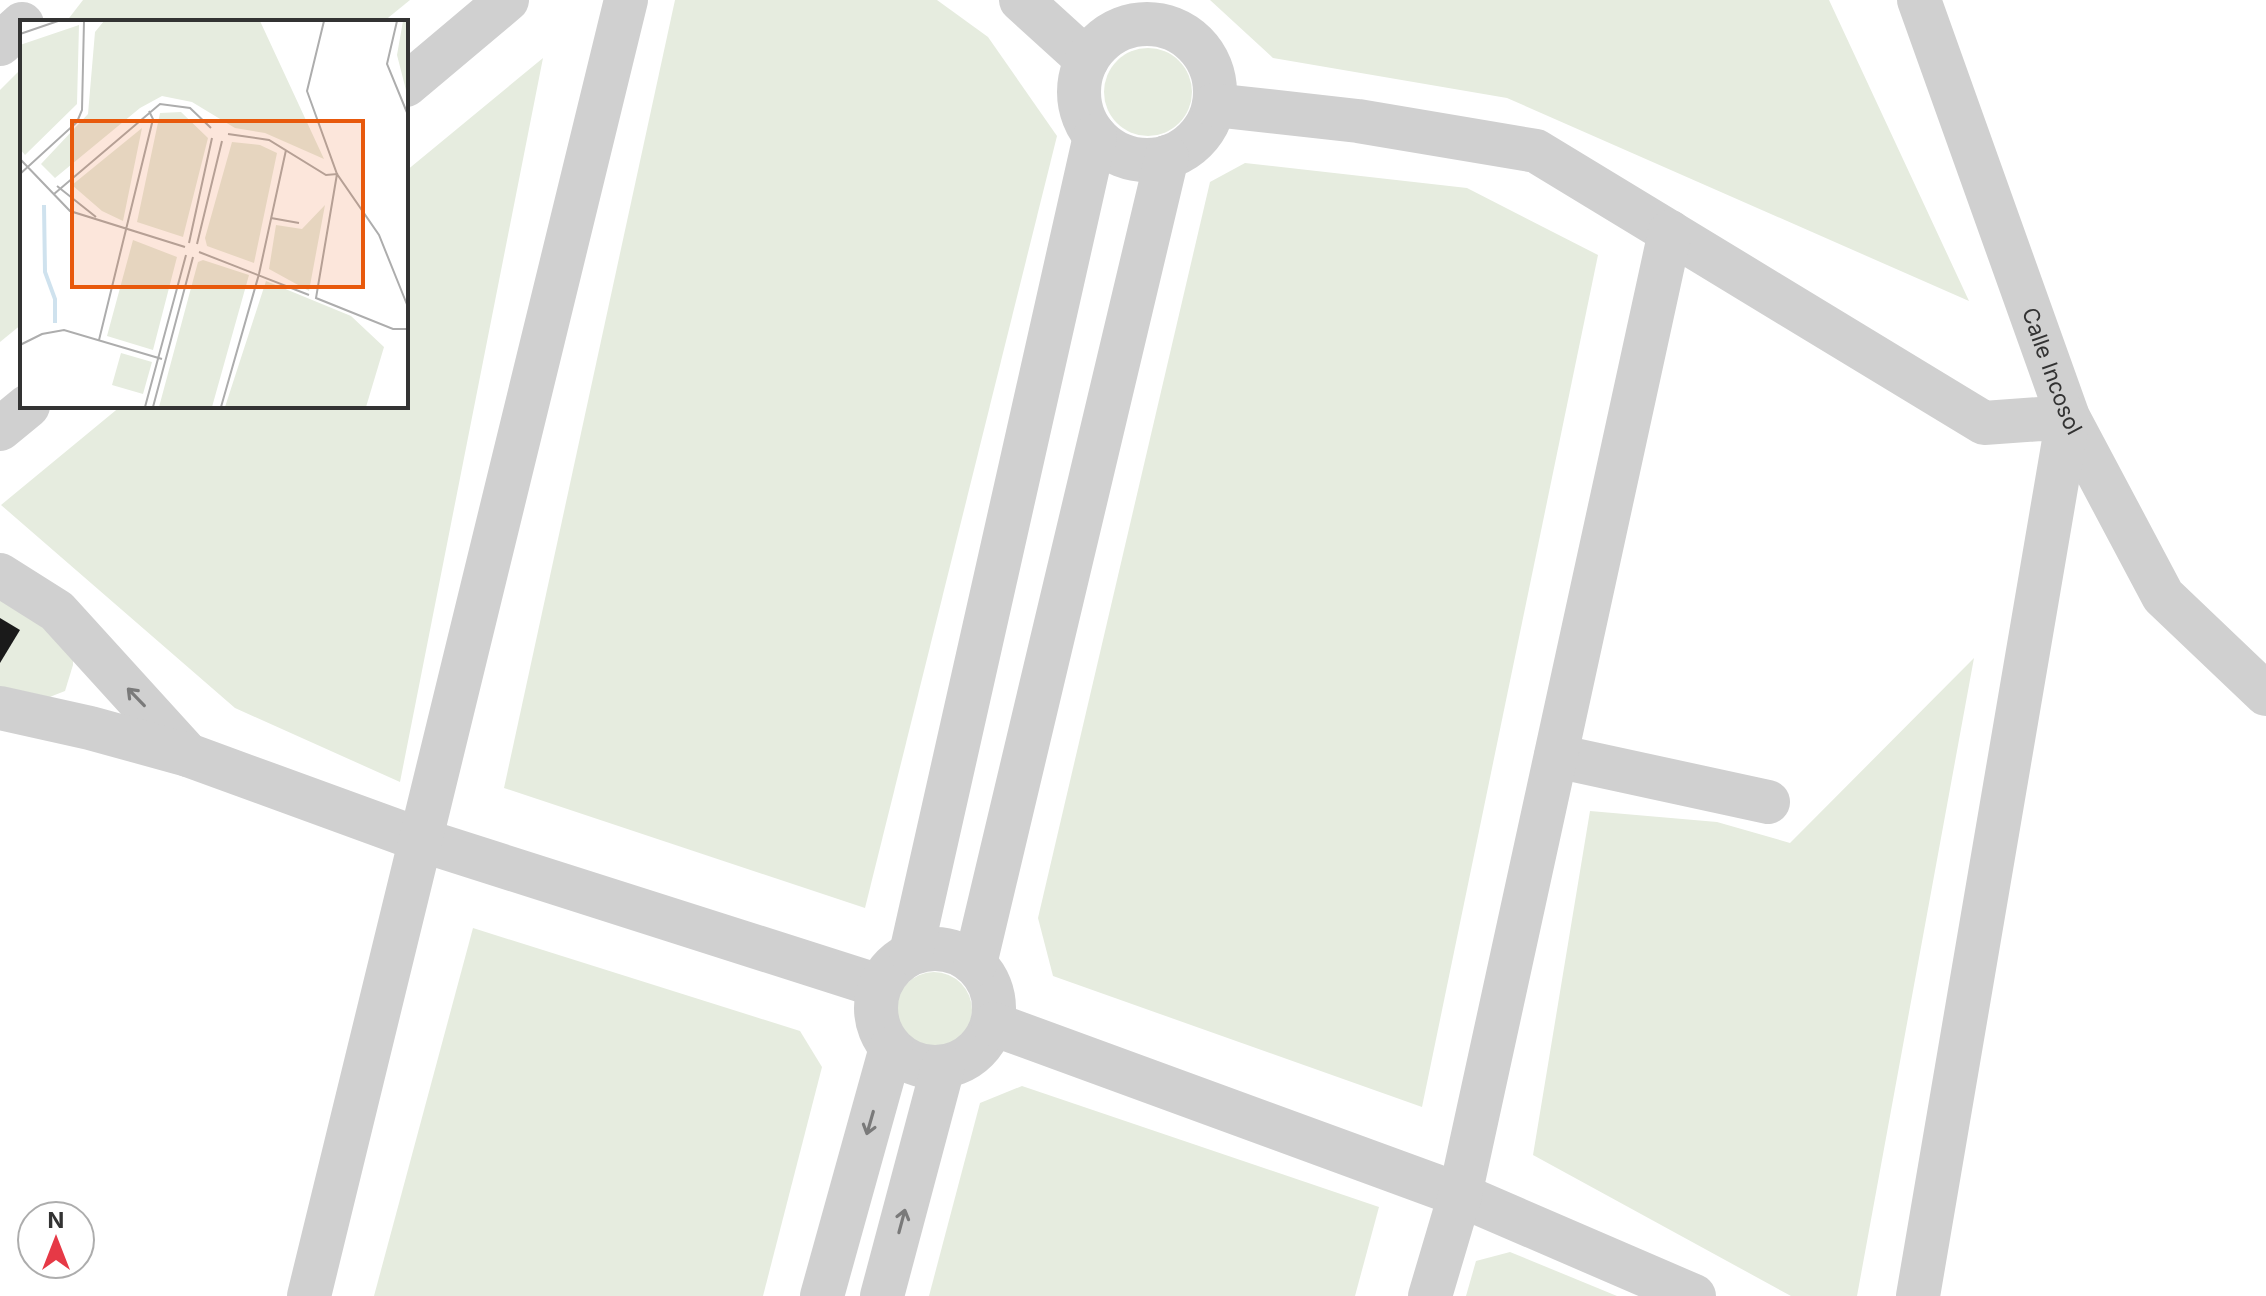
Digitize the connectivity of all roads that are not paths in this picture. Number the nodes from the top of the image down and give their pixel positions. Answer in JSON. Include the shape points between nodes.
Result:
{"nodes":[{"id":1,"x":42,"y":0,"type":"edge"},
{"id":2,"x":507,"y":0,"type":"edge"},
{"id":3,"x":626,"y":0,"type":"edge"},
{"id":4,"x":1021,"y":0,"type":"edge"},
{"id":5,"x":1919,"y":0,"type":"edge"},
{"id":6,"x":26,"y":20,"type":"edge"},
{"id":7,"x":20,"y":26,"type":"edge"},
{"id":8,"x":0,"y":44,"type":"edge"},
{"id":9,"x":1087,"y":60,"type":"junction"},
{"id":10,"x":408,"y":83,"type":"edge"},
{"id":11,"x":1214,"y":105,"type":"junction"},
{"id":12,"x":1095,"y":136,"type":"junction"},
{"id":13,"x":1167,"y":157,"type":"junction"},
{"id":14,"x":1670,"y":232,"type":"junction"},
{"id":15,"x":26,"y":408,"type":"edge"},
{"id":16,"x":2068,"y":417,"type":"junction"},
{"id":17,"x":0,"y":429,"type":"edge"},
{"id":18,"x":0,"y":575,"type":"edge"},
{"id":19,"x":99,"y":660,"type":"junction"},
{"id":20,"x":2266,"y":694,"type":"edge"},
{"id":21,"x":0,"y":708,"type":"edge"},
{"id":22,"x":59,"y":721,"type":"junction"},
{"id":23,"x":188,"y":755,"type":"junction"},
{"id":24,"x":1556,"y":756,"type":"junction"},
{"id":25,"x":1768,"y":802,"type":"dead end"},
{"id":26,"x":421,"y":840,"type":"junction"},
{"id":27,"x":911,"y":953,"type":"junction"},
{"id":28,"x":975,"y":964,"type":"junction"},
{"id":29,"x":879,"y":986,"type":"junction"},
{"id":30,"x":993,"y":1024,"type":"junction"},
{"id":31,"x":891,"y":1048,"type":"junction"},
{"id":32,"x":943,"y":1067,"type":"junction"},
{"id":33,"x":1460,"y":1195,"type":"junction"},
{"id":34,"x":309,"y":1296,"type":"edge"},
{"id":35,"x":822,"y":1296,"type":"edge"},
{"id":36,"x":882,"y":1296,"type":"edge"},
{"id":37,"x":1430,"y":1296,"type":"edge"},
{"id":38,"x":1694,"y":1296,"type":"edge"},
{"id":39,"x":1918,"y":1296,"type":"edge"}],
"edges":[{"from":1,"to":6,"type":"street"},
{"from":2,"to":10,"type":"street"},
{"from":3,"to":26,"type":"street"},
{"from":4,"to":9,"type":"street"},
{"from":5,"to":16,"type":"street","name":"Calle Incosol"},
{"from":7,"to":8,"type":"street"},
{"from":9,"to":11,"type":"street","via":[[1117,30],[1159,24],[1197,45],[1215,83]]},
{"from":9,"to":12,"type":"street","via":[[1079,100]]},
{"from":11,"to":13,"type":"street","via":[[1198,137]]},
{"from":11,"to":14,"type":"street","via":[[1358,121],[1536,151]]},
{"from":12,"to":13,"type":"street","via":[[1128,157]]},
{"from":12,"to":27,"type":"street"},
{"from":13,"to":28,"type":"street"},
{"from":14,"to":16,"type":"street","via":[[1984,423]]},
{"from":14,"to":24,"type":"street"},
{"from":15,"to":17,"type":"street"},
{"from":16,"to":20,"type":"street","name":"Calle Incosol","via":[[2163,596]]},
{"from":16,"to":39,"type":"street"},
{"from":18,"to":19,"type":"street","via":[[57,611]]},
{"from":19,"to":22,"type":"street","via":[[83,692]]},
{"from":23,"to":19,"type":"street","one_way":true},
{"from":21,"to":22,"type":"street"},
{"from":22,"to":23,"type":"street"},
{"from":23,"to":26,"type":"street"},
{"from":24,"to":25,"type":"street"},
{"from":24,"to":33,"type":"street"},
{"from":26,"to":29,"type":"street"},
{"from":26,"to":34,"type":"street"},
{"from":27,"to":28,"type":"street","via":[[945,949]]},
{"from":27,"to":29,"type":"street","via":[[897,961]]},
{"from":28,"to":30,"type":"street","via":[[993,992]]},
{"from":29,"to":31,"type":"street","via":[[876,1019]]},
{"from":30,"to":32,"type":"street","via":[[974,1053]]},
{"from":30,"to":33,"type":"street"},
{"from":31,"to":32,"type":"street","via":[[906,1060]]},
{"from":31,"to":35,"type":"street","one_way":true},
{"from":36,"to":32,"type":"street","one_way":true},
{"from":33,"to":37,"type":"street"},
{"from":33,"to":38,"type":"street"}]}
